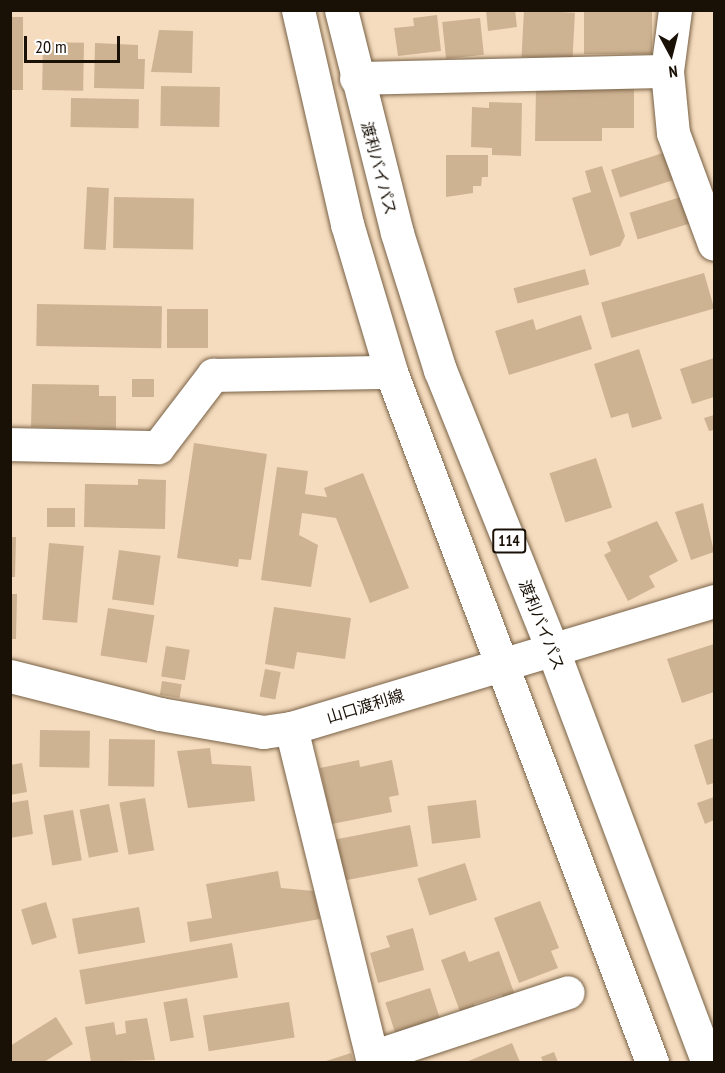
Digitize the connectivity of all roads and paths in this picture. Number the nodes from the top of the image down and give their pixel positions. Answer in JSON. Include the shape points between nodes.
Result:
{"nodes":[{"id":1,"x":298,"y":10,"type":"edge"},
{"id":2,"x":340,"y":10,"type":"edge"},
{"id":3,"x":675,"y":10,"type":"edge"},
{"id":4,"x":667,"y":71,"type":"junction"},
{"id":5,"x":356,"y":78,"type":"junction"},
{"id":6,"x":714,"y":244,"type":"edge"},
{"id":7,"x":391,"y":372,"type":"junction"},
{"id":8,"x":10,"y":444,"type":"edge"},
{"id":9,"x":714,"y":601,"type":"edge"},
{"id":10,"x":552,"y":648,"type":"junction"},
{"id":11,"x":504,"y":662,"type":"junction"},
{"id":12,"x":10,"y":676,"type":"edge"},
{"id":13,"x":291,"y":728,"type":"junction"},
{"id":14,"x":568,"y":992,"type":"dead end"},
{"id":15,"x":373,"y":1060,"type":"edge"},
{"id":16,"x":652,"y":1062,"type":"edge"},
{"id":17,"x":708,"y":1062,"type":"edge"}],
"edges":[{"from":1,"to":7,"type":"main road","via":[[347,224]]},
{"from":2,"to":5,"type":"main road","name":"渡利バイパス","number":"114"},
{"from":3,"to":4,"type":"main road"},
{"from":4,"to":5,"type":"main road"},
{"from":4,"to":6,"type":"main road","via":[[673,133]]},
{"from":5,"to":10,"type":"main road","name":"渡利バイパス","number":"114","via":[[440,370]]},
{"from":7,"to":8,"type":"main road","via":[[213,375],[158,447]]},
{"from":7,"to":11,"type":"main road"},
{"from":9,"to":10,"type":"main road","name":"山口渡利線"},
{"from":10,"to":11,"type":"main road","name":"山口渡利線"},
{"from":10,"to":17,"type":"main road","name":"渡利バイパス","number":"114"},
{"from":11,"to":13,"type":"main road","name":"山口渡利線"},
{"from":11,"to":16,"type":"main road"},
{"from":12,"to":13,"type":"main road","name":"山口渡利線","via":[[230,728]]},
{"from":13,"to":15,"type":"main road"},
{"from":14,"to":15,"type":"main road"}]}
